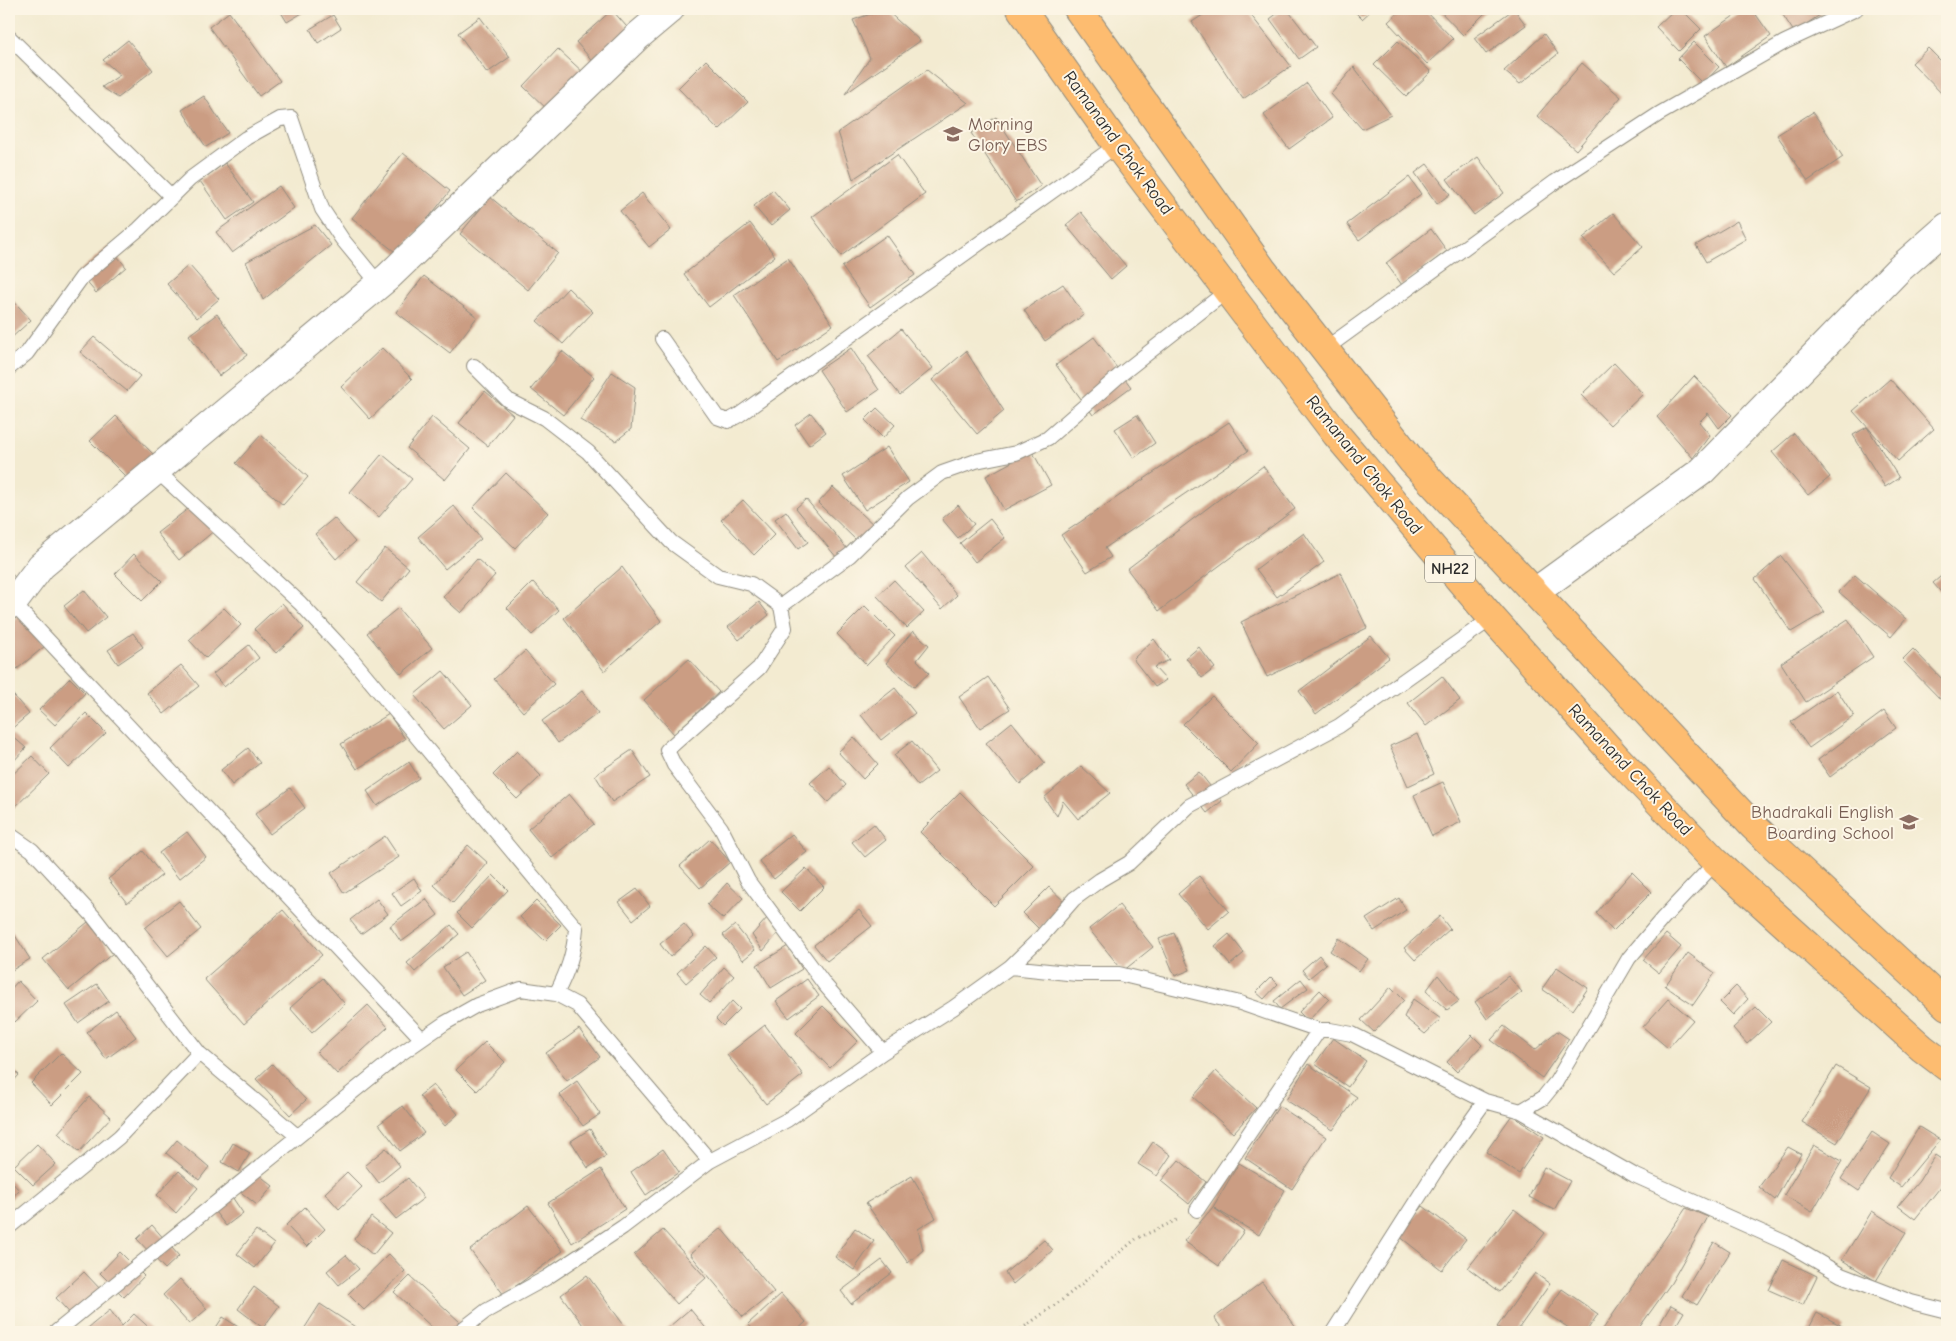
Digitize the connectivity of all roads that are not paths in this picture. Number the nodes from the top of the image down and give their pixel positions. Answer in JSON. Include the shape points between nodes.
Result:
{"nodes":[{"id":1,"x":670,"y":9,"type":"edge"},
{"id":2,"x":1022,"y":9,"type":"edge"},
{"id":3,"x":1078,"y":9,"type":"edge"},
{"id":4,"x":1856,"y":9,"type":"edge"},
{"id":5,"x":9,"y":37,"type":"edge"},
{"id":6,"x":1117,"y":146,"type":"junction"},
{"id":7,"x":172,"y":196,"type":"junction"},
{"id":8,"x":1947,"y":227,"type":"edge"},
{"id":9,"x":379,"y":284,"type":"junction"},
{"id":10,"x":1227,"y":291,"type":"junction"},
{"id":11,"x":662,"y":340,"type":"dead end"},
{"id":12,"x":1325,"y":349,"type":"junction"},
{"id":13,"x":474,"y":366,"type":"dead end"},
{"id":14,"x":9,"y":368,"type":"edge"},
{"id":15,"x":156,"y":470,"type":"junction"},
{"id":16,"x":1536,"y":592,"type":"junction"},
{"id":17,"x":11,"y":604,"type":"edge"},
{"id":18,"x":781,"y":606,"type":"junction"},
{"id":19,"x":1492,"y":618,"type":"junction"},
{"id":20,"x":9,"y":834,"type":"edge"},
{"id":21,"x":1716,"y":862,"type":"junction"},
{"id":22,"x":1010,"y":967,"type":"junction"},
{"id":23,"x":556,"y":994,"type":"junction"},
{"id":24,"x":1947,"y":1006,"type":"edge"},
{"id":25,"x":1319,"y":1030,"type":"junction"},
{"id":26,"x":422,"y":1039,"type":"junction"},
{"id":27,"x":883,"y":1052,"type":"junction"},
{"id":28,"x":199,"y":1054,"type":"junction"},
{"id":29,"x":1947,"y":1067,"type":"edge"},
{"id":30,"x":1485,"y":1102,"type":"junction"},
{"id":31,"x":1521,"y":1111,"type":"junction"},
{"id":32,"x":298,"y":1136,"type":"junction"},
{"id":33,"x":710,"y":1161,"type":"junction"},
{"id":34,"x":1197,"y":1210,"type":"road end"},
{"id":35,"x":9,"y":1227,"type":"edge"},
{"id":36,"x":1947,"y":1311,"type":"edge"},
{"id":37,"x":56,"y":1332,"type":"edge"},
{"id":38,"x":459,"y":1332,"type":"edge"},
{"id":39,"x":1333,"y":1332,"type":"edge"}],
"edges":[{"from":1,"to":9,"type":"street"},
{"from":2,"to":6,"type":"highway","name":"Ramanand Chok Road","number":"NH22"},
{"from":3,"to":12,"type":"highway","number":"NH22","via":[[1262,269]]},
{"from":4,"to":12,"type":"lane","via":[[1785,42],[1659,114],[1555,182]]},
{"from":5,"to":7,"type":"lane"},
{"from":6,"to":10,"type":"highway","name":"Ramanand Chok Road","number":"NH22"},
{"from":6,"to":11,"type":"lane","via":[[728,421],[717,417]]},
{"from":7,"to":9,"type":"lane","via":[[246,138],[280,119],[291,118],[322,209]]},
{"from":7,"to":14,"type":"lane","via":[[82,277],[27,353]]},
{"from":8,"to":16,"type":"street","via":[[1898,270],[1702,471]]},
{"from":9,"to":15,"type":"street"},
{"from":10,"to":18,"type":"lane","via":[[1120,375],[1048,438],[1016,453],[976,460],[942,473],[908,498],[850,555]]},
{"from":10,"to":19,"type":"highway","name":"Ramanand Chok Road","number":"NH22","via":[[1336,434]]},
{"from":12,"to":16,"type":"highway","number":"NH22","via":[[1412,461]]},
{"from":13,"to":18,"type":"lane","via":[[508,400],[544,418],[588,452],[671,542],[718,576],[751,584]]},
{"from":15,"to":17,"type":"street","via":[[41,566]]},
{"from":15,"to":23,"type":"lane","via":[[300,603],[352,659],[576,928],[574,951]]},
{"from":16,"to":24,"type":"highway","number":"NH22","via":[[1753,826]]},
{"from":17,"to":26,"type":"lane"},
{"from":18,"to":27,"type":"lane","via":[[785,628],[759,668],[667,750],[674,765],[720,828],[748,881],[825,985]]},
{"from":19,"to":21,"type":"highway","name":"Ramanand Chok Road","number":"NH22","via":[[1616,758]]},
{"from":19,"to":22,"type":"lane","via":[[1339,726],[1189,806],[1129,863],[1074,899]]},
{"from":20,"to":28,"type":"lane","via":[[32,850],[93,916]]},
{"from":21,"to":29,"type":"highway","name":"Ramanand Chok Road","number":"NH22"},
{"from":21,"to":31,"type":"lane","via":[[1629,958],[1556,1082],[1543,1098]]},
{"from":22,"to":25,"type":"lane","via":[[1077,974],[1119,974],[1240,1003]]},
{"from":22,"to":27,"type":"lane"},
{"from":23,"to":26,"type":"lane","via":[[521,989],[477,1005]]},
{"from":23,"to":33,"type":"lane","via":[[577,1005]]},
{"from":25,"to":30,"type":"lane","via":[[1352,1034]]},
{"from":25,"to":34,"type":"lane"},
{"from":26,"to":32,"type":"lane"},
{"from":27,"to":33,"type":"lane","via":[[787,1120]]},
{"from":28,"to":32,"type":"lane"},
{"from":28,"to":35,"type":"lane","via":[[119,1136]]},
{"from":30,"to":31,"type":"lane"},
{"from":30,"to":39,"type":"lane","via":[[1436,1170]]},
{"from":31,"to":36,"type":"lane","via":[[1634,1175],[1786,1243],[1841,1275],[1911,1302]]},
{"from":32,"to":37,"type":"lane"},
{"from":33,"to":38,"type":"lane","via":[[623,1227],[546,1278],[486,1310]]}]}
